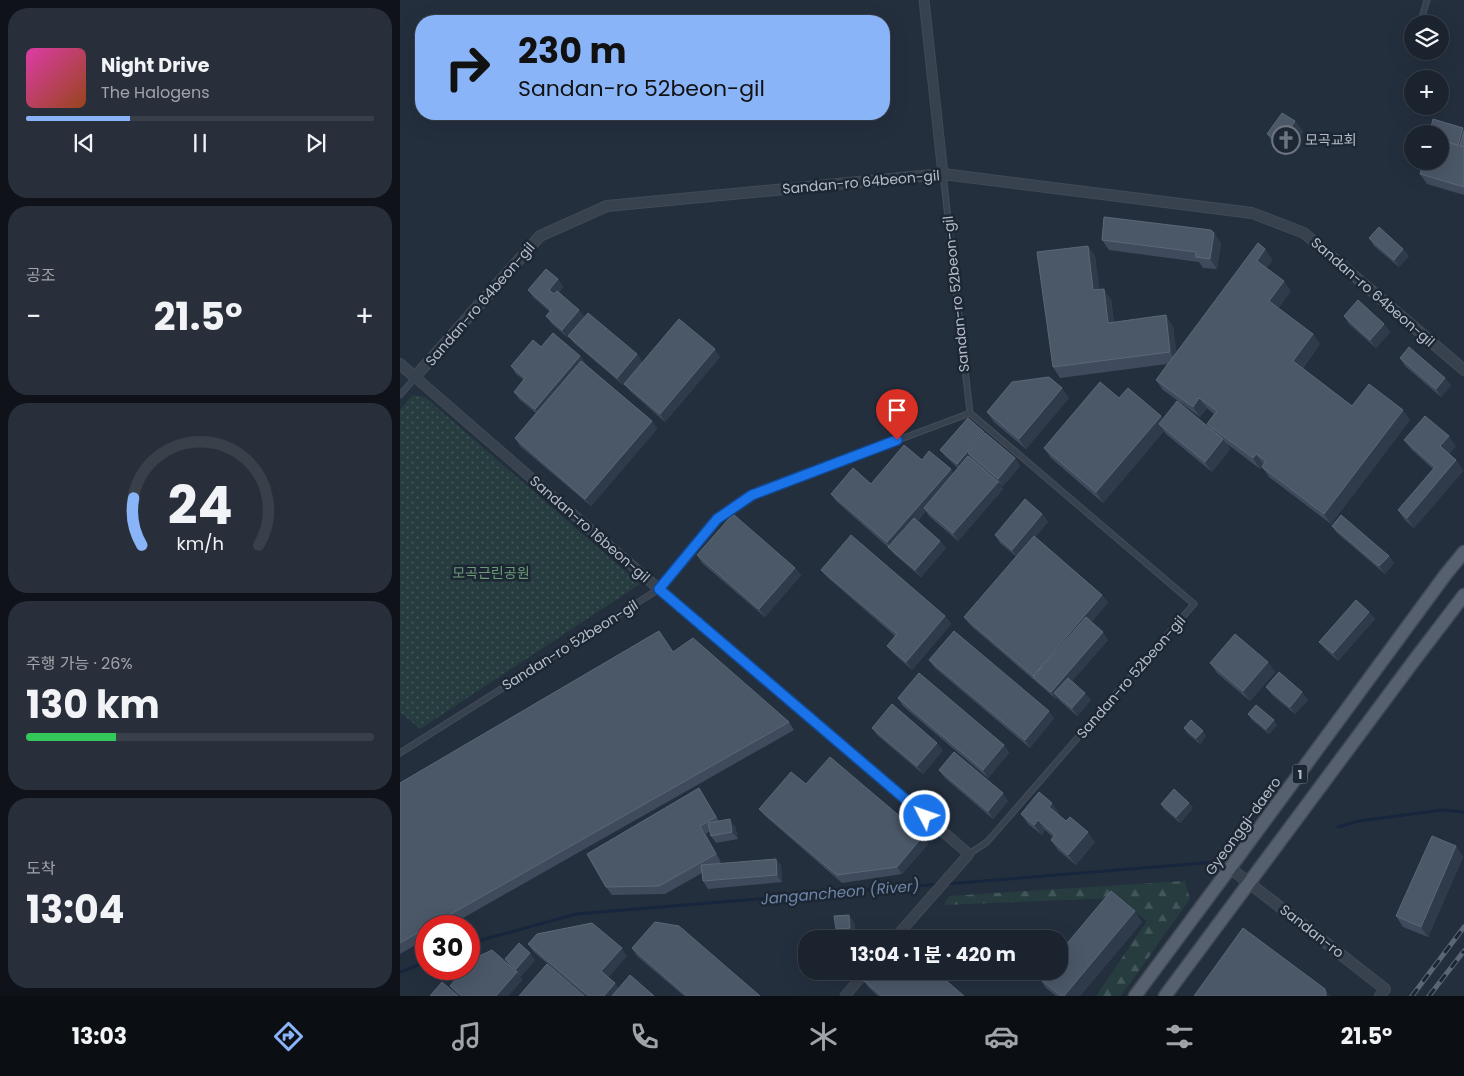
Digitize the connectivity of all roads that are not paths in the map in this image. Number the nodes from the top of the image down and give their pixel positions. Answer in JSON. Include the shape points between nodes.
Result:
{"nodes":[{"id":1,"x":924,"y":0,"type":"edge"},
{"id":2,"x":1427,"y":0,"type":"edge"},
{"id":3,"x":1423,"y":14,"type":"dead end"},
{"id":4,"x":943,"y":174,"type":"junction"},
{"id":5,"x":400,"y":364,"type":"edge"},
{"id":6,"x":1464,"y":370,"type":"edge"},
{"id":7,"x":416,"y":377,"type":"junction"},
{"id":8,"x":400,"y":395,"type":"edge"},
{"id":9,"x":970,"y":413,"type":"junction"},
{"id":10,"x":1464,"y":552,"type":"edge"},
{"id":11,"x":659,"y":589,"type":"junction"},
{"id":12,"x":1464,"y":595,"type":"edge"},
{"id":13,"x":400,"y":753,"type":"edge"},
{"id":14,"x":969,"y":854,"type":"junction"},
{"id":15,"x":1230,"y":868,"type":"junction"},
{"id":16,"x":1249,"y":882,"type":"junction"},
{"id":17,"x":901,"y":930,"type":"edge"},
{"id":18,"x":858,"y":980,"type":"edge"},
{"id":19,"x":845,"y":996,"type":"edge"},
{"id":20,"x":1135,"y":996,"type":"edge"},
{"id":21,"x":1165,"y":996,"type":"edge"},
{"id":22,"x":1380,"y":996,"type":"edge"}],
"edges":[{"from":1,"to":4,"type":"street"},
{"from":2,"to":3,"type":"lane"},
{"from":4,"to":6,"type":"street","name":"Sandan-ro 64beon-gil","via":[[1252,213],[1304,233]]},
{"from":4,"to":7,"type":"street","name":"Sandan-ro 64beon-gil","via":[[607,206],[540,236]]},
{"from":4,"to":9,"type":"lane","name":"Sandan-ro 52beon-gil"},
{"from":5,"to":7,"type":"street","name":"Sandan-ro 16beon-gil"},
{"from":7,"to":8,"type":"lane","name":"Sandan-ro 64beon-gil"},
{"from":7,"to":11,"type":"street","name":"Sandan-ro 16beon-gil"},
{"from":9,"to":11,"type":"lane","name":"Sandan-ro 52beon-gil","via":[[752,495],[717,519]]},
{"from":9,"to":14,"type":"lane","name":"Sandan-ro 52beon-gil","via":[[1194,604],[987,842]]},
{"from":10,"to":15,"type":"main road","name":"Gyeonggi-daero","number":"1"},
{"from":11,"to":13,"type":"lane","name":"Sandan-ro 52beon-gil"},
{"from":11,"to":14,"type":"street","name":"Sandan-ro 16beon-gil"},
{"from":12,"to":16,"type":"main road","number":"1"},
{"from":14,"to":17,"type":"street"},
{"from":15,"to":16,"type":"street","name":"Sandan-ro"},
{"from":15,"to":20,"type":"main road","name":"Gyeonggi-daero","number":"1"},
{"from":16,"to":21,"type":"main road","number":"1"},
{"from":16,"to":22,"type":"street","name":"Sandan-ro","via":[[1385,989]]},
{"from":18,"to":19,"type":"street"}]}
